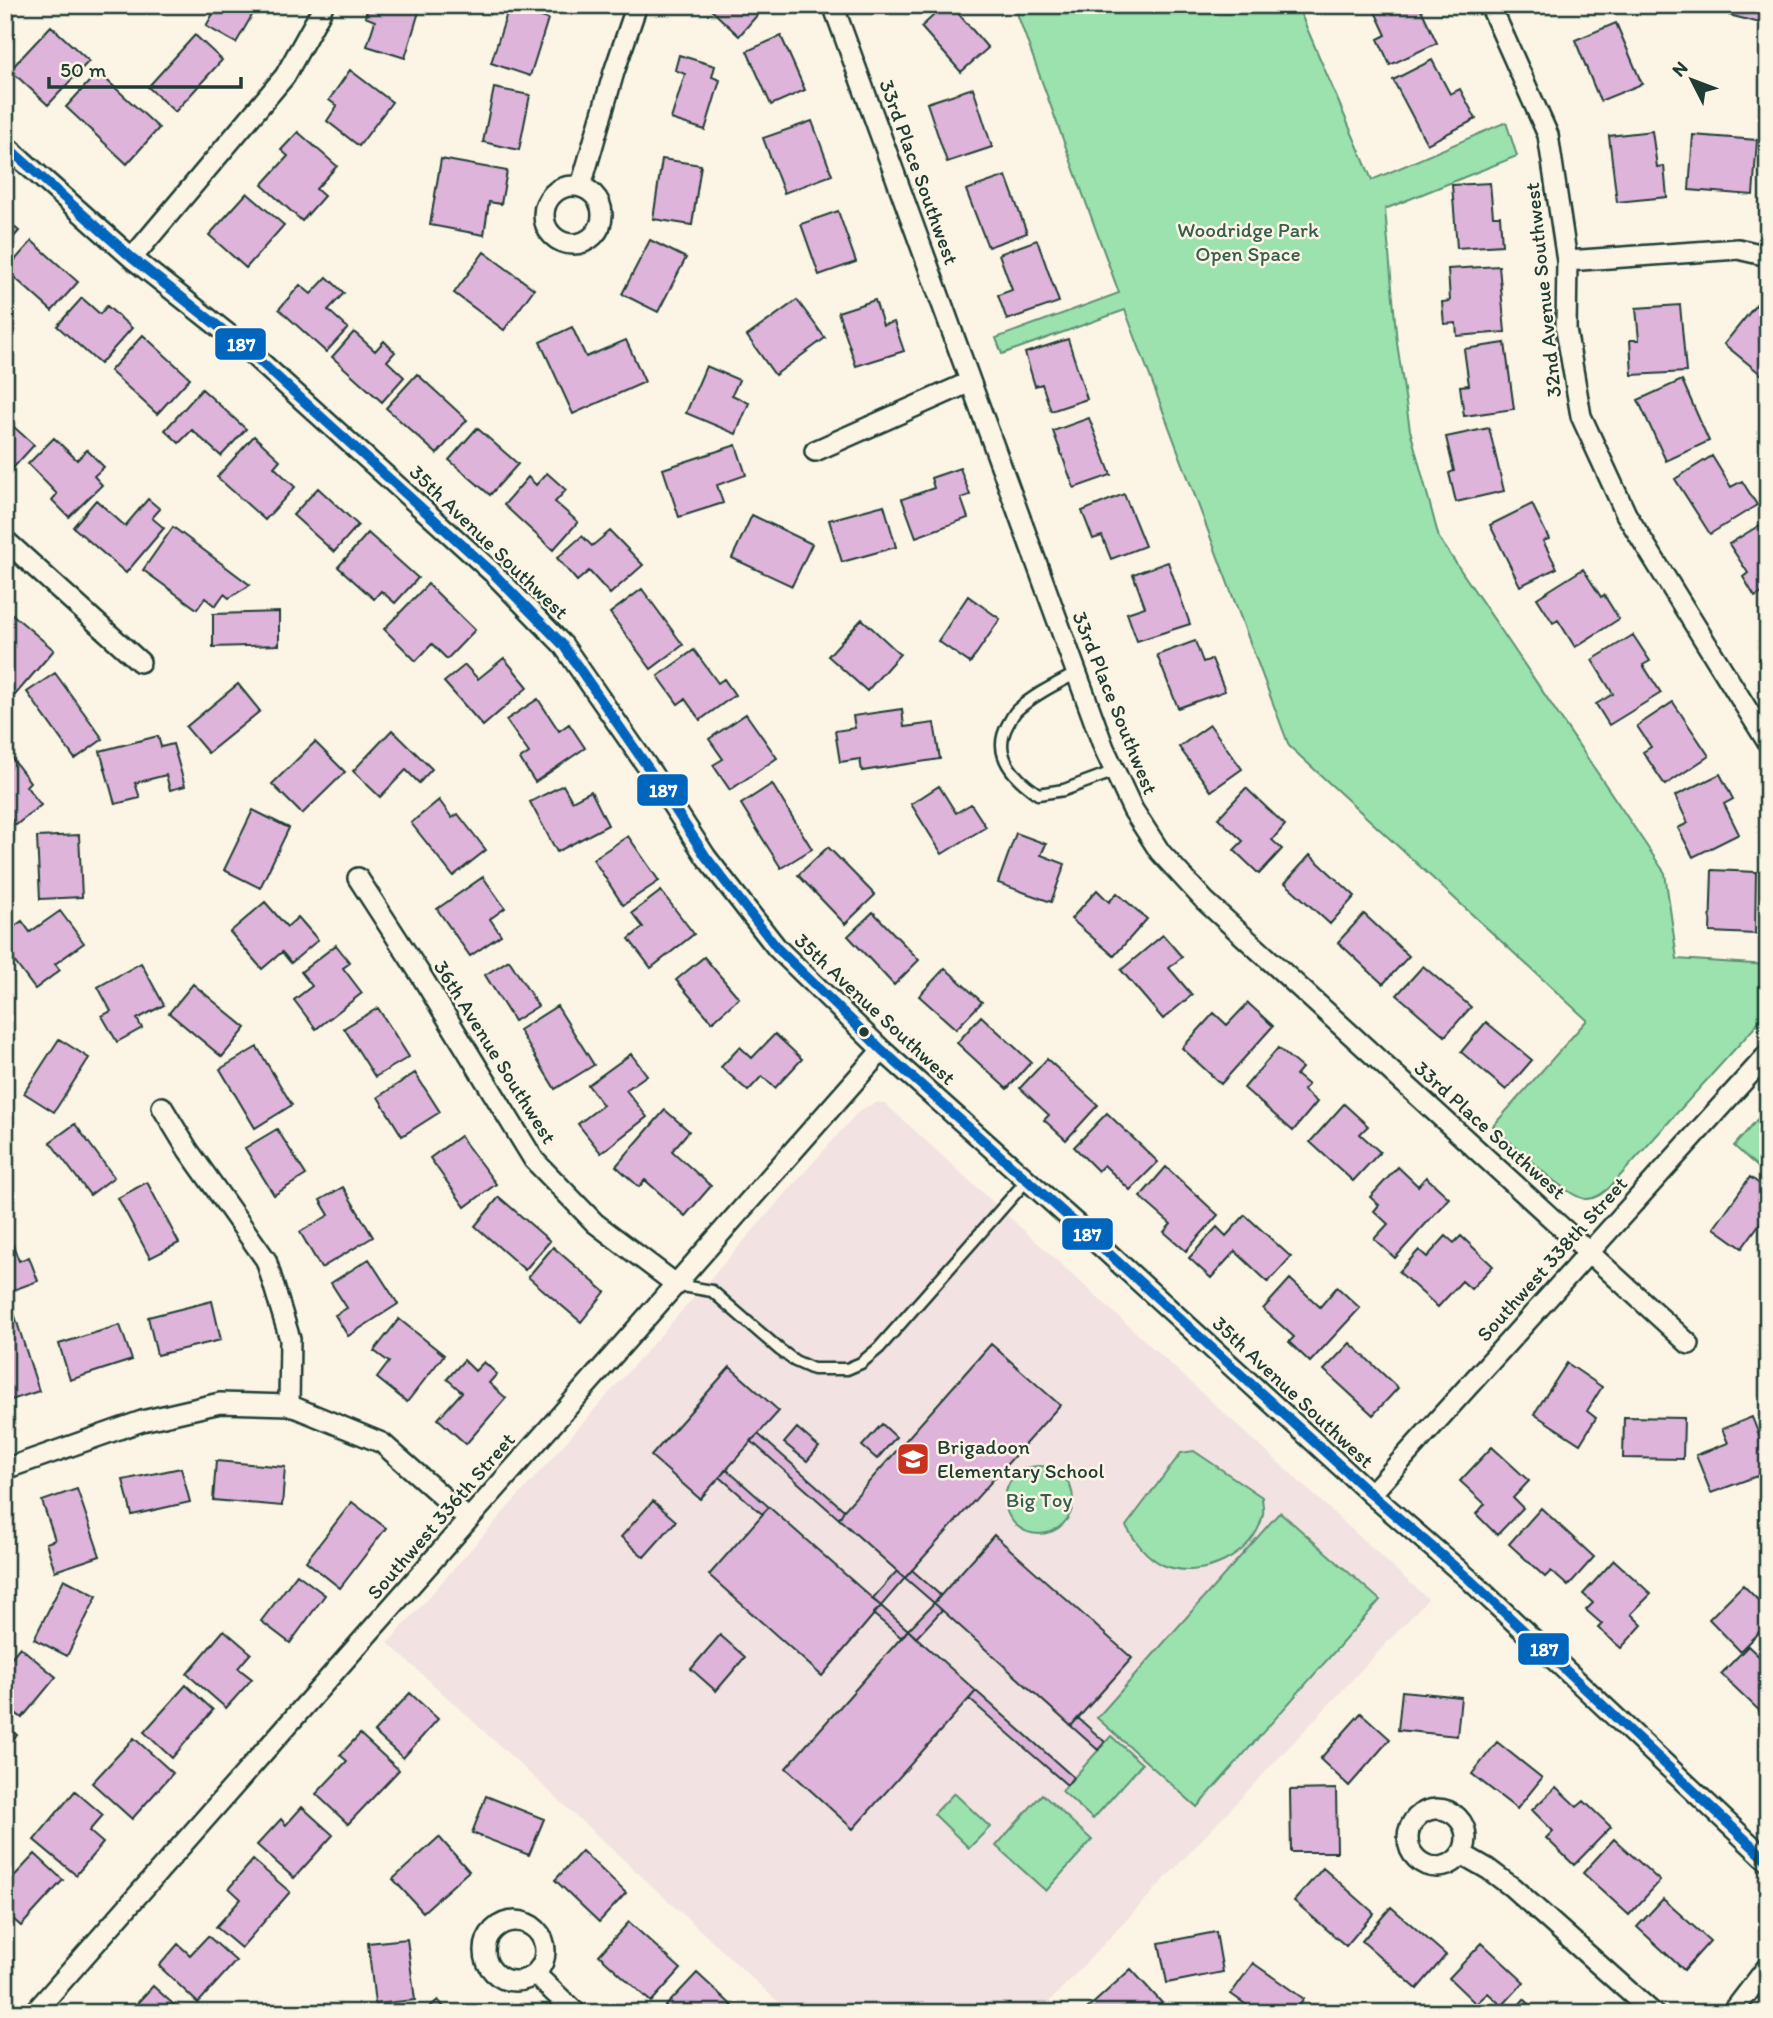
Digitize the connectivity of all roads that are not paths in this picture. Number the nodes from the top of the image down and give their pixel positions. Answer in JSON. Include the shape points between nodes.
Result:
{"nodes":[{"id":1,"x":323,"y":5,"type":"edge"},
{"id":2,"x":637,"y":5,"type":"edge"},
{"id":3,"x":833,"y":5,"type":"edge"},
{"id":4,"x":1490,"y":5,"type":"edge"},
{"id":5,"x":5,"y":145,"type":"edge"},
{"id":6,"x":581,"y":187,"type":"dead end"},
{"id":7,"x":1768,"y":256,"type":"edge"},
{"id":8,"x":132,"y":258,"type":"junction"},
{"id":9,"x":1567,"y":261,"type":"junction"},
{"id":10,"x":970,"y":382,"type":"junction"},
{"id":11,"x":815,"y":451,"type":"dead end"},
{"id":12,"x":5,"y":540,"type":"edge"},
{"id":13,"x":140,"y":662,"type":"dead end"},
{"id":14,"x":1077,"y":673,"type":"junction"},
{"id":15,"x":1768,"y":743,"type":"edge"},
{"id":16,"x":1115,"y":771,"type":"junction"},
{"id":17,"x":358,"y":878,"type":"dead end"},
{"id":18,"x":883,"y":1050,"type":"junction"},
{"id":19,"x":1768,"y":1054,"type":"edge"},
{"id":20,"x":162,"y":1107,"type":"dead end"},
{"id":21,"x":1027,"y":1180,"type":"junction"},
{"id":22,"x":1590,"y":1251,"type":"junction"},
{"id":23,"x":677,"y":1285,"type":"junction"},
{"id":24,"x":1689,"y":1344,"type":"dead end"},
{"id":25,"x":289,"y":1405,"type":"junction"},
{"id":26,"x":5,"y":1469,"type":"edge"},
{"id":27,"x":1371,"y":1494,"type":"junction"},
{"id":28,"x":468,"y":1519,"type":"junction"},
{"id":29,"x":1462,"y":1854,"type":"dead end"},
{"id":30,"x":1768,"y":1861,"type":"edge"},
{"id":31,"x":1768,"y":1966,"type":"edge"},
{"id":32,"x":535,"y":1974,"type":"dead end"},
{"id":33,"x":34,"y":2013,"type":"edge"},
{"id":34,"x":576,"y":2013,"type":"edge"},
{"id":35,"x":1653,"y":2013,"type":"edge"},
{"id":36,"x":1732,"y":2013,"type":"edge"}],
"edges":[{"from":1,"to":8,"type":"street","via":[[285,76]]},
{"from":2,"to":6,"type":"street"},
{"from":3,"to":10,"type":"street","name":"33rd Place Southwest"},
{"from":4,"to":9,"type":"street","name":"32nd Avenue Southwest","via":[[1548,135]]},
{"from":5,"to":8,"type":"street","name":"35th Avenue Southwest"},
{"from":7,"to":9,"type":"street","via":[[1738,249]]},
{"from":8,"to":18,"type":"street","name":"35th Avenue Southwest","via":[[243,346],[492,572],[563,645],[706,857],[777,948]]},
{"from":9,"to":15,"type":"street","name":"32nd Avenue Southwest","via":[[1566,330],[1581,416],[1626,514]]},
{"from":10,"to":11,"type":"street"},
{"from":10,"to":14,"type":"street","name":"33rd Place Southwest"},
{"from":12,"to":13,"type":"street"},
{"from":14,"to":16,"type":"street","name":"33rd Place Southwest"},
{"from":14,"to":16,"type":"lane","via":[[1015,712],[1003,733],[1001,748],[1008,766],[1038,794],[1064,790]]},
{"from":16,"to":22,"type":"street","name":"33rd Place Southwest","via":[[1160,852],[1205,901]]},
{"from":17,"to":23,"type":"street","name":"36th Avenue Southwest","via":[[534,1160],[595,1223]]},
{"from":18,"to":21,"type":"street","name":"35th Avenue Southwest"},
{"from":18,"to":23,"type":"street","name":"Southwest 336th Street"},
{"from":19,"to":22,"type":"street","name":"Southwest 338th Street"},
{"from":20,"to":25,"type":"street","via":[[265,1260],[290,1339]]},
{"from":21,"to":23,"type":"lane","via":[[879,1348],[847,1369],[813,1369],[795,1362],[712,1291]]},
{"from":21,"to":27,"type":"street","name":"35th Avenue Southwest"},
{"from":22,"to":24,"type":"street","name":"33rd Place Southwest"},
{"from":22,"to":27,"type":"street","name":"Southwest 338th Street"},
{"from":23,"to":28,"type":"street","name":"Southwest 336th Street"},
{"from":25,"to":26,"type":"street","via":[[220,1403],[155,1418]]},
{"from":25,"to":28,"type":"street","via":[[382,1443]]},
{"from":27,"to":30,"type":"street","name":"35th Avenue Southwest","via":[[1469,1579]]},
{"from":28,"to":33,"type":"street","name":"Southwest 336th Street"},
{"from":29,"to":35,"type":"street","via":[[1512,1887]]},
{"from":31,"to":36,"type":"street"},
{"from":32,"to":34,"type":"street"}]}
